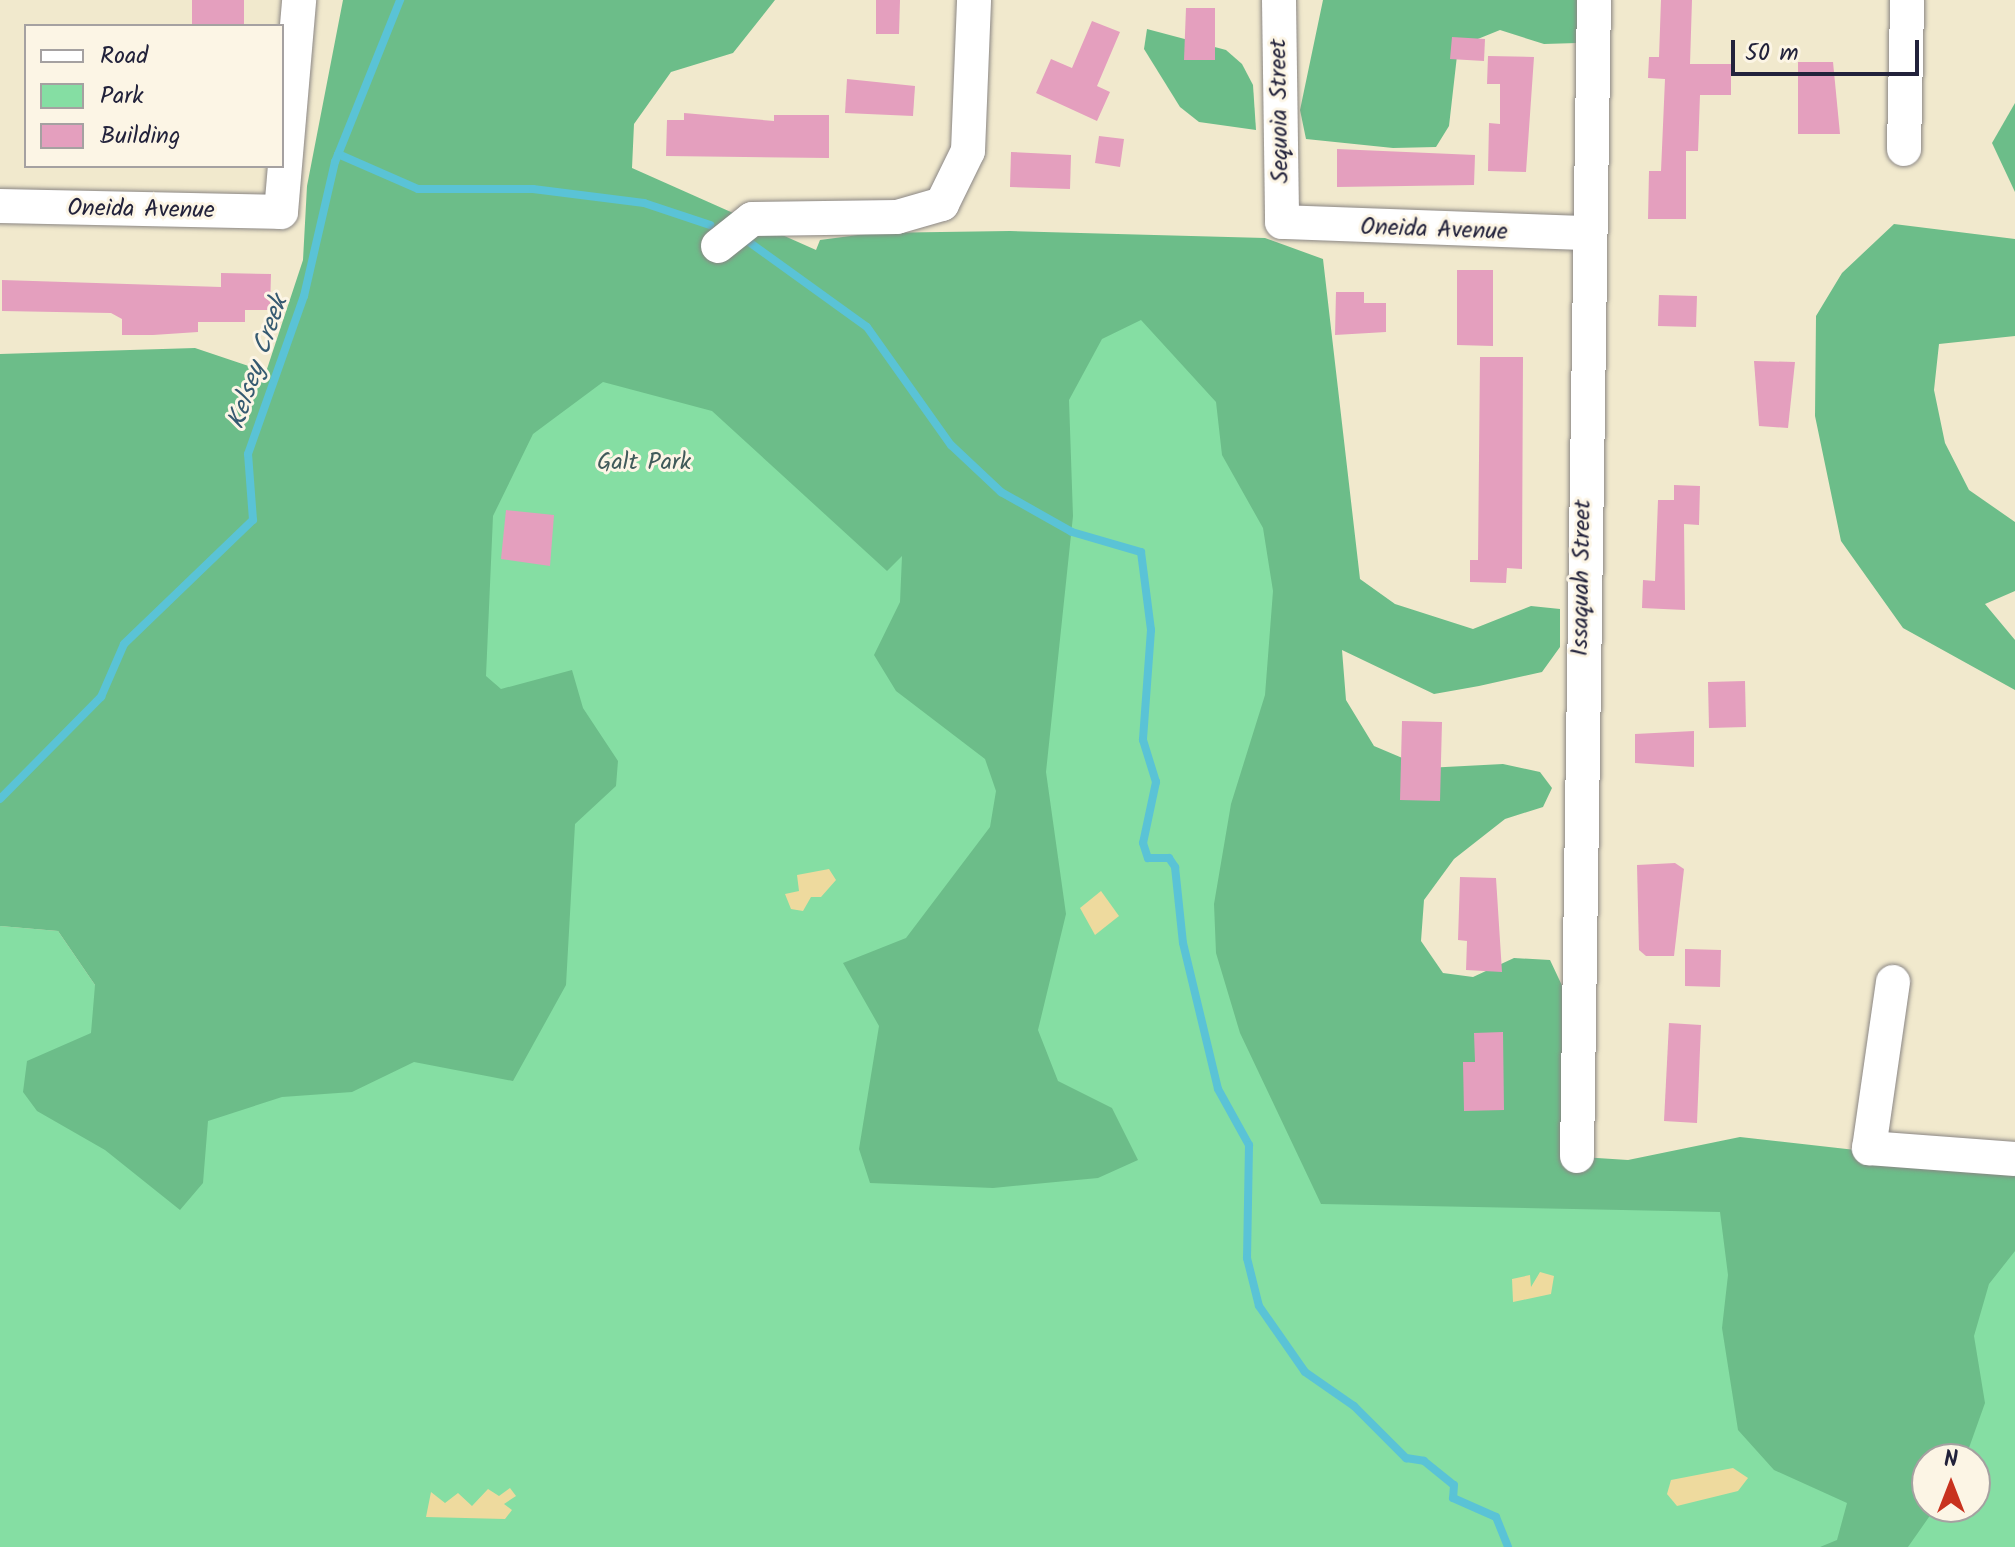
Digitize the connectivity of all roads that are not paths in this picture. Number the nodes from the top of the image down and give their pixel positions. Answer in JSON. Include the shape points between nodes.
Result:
{"nodes":[{"id":1,"x":299,"y":0,"type":"edge"},
{"id":2,"x":974,"y":0,"type":"edge"},
{"id":3,"x":1279,"y":0,"type":"edge"},
{"id":4,"x":1594,"y":0,"type":"edge"},
{"id":5,"x":1907,"y":0,"type":"edge"},
{"id":6,"x":1904,"y":149,"type":"dead end"},
{"id":7,"x":0,"y":206,"type":"edge"},
{"id":8,"x":1282,"y":222,"type":"joint"},
{"id":9,"x":1587,"y":233,"type":"junction"},
{"id":10,"x":718,"y":246,"type":"dead end"},
{"id":11,"x":1893,"y":982,"type":"dead end"},
{"id":12,"x":1577,"y":1156,"type":"dead end"},
{"id":13,"x":2015,"y":1159,"type":"edge"}],
"edges":[{"from":1,"to":7,"type":"street","name":"Oneida Avenue","via":[[281,212]]},
{"from":2,"to":10,"type":"street","via":[[968,151],[942,204],[897,217],[752,219]]},
{"from":3,"to":8,"type":"street","name":"Sequoia Street"},
{"from":4,"to":9,"type":"street","name":"Issaquah Street"},
{"from":5,"to":6,"type":"street"},
{"from":8,"to":9,"type":"street","name":"Oneida Avenue"},
{"from":9,"to":12,"type":"street","name":"Issaquah Street"},
{"from":11,"to":13,"type":"street","via":[[1869,1148]]}]}
